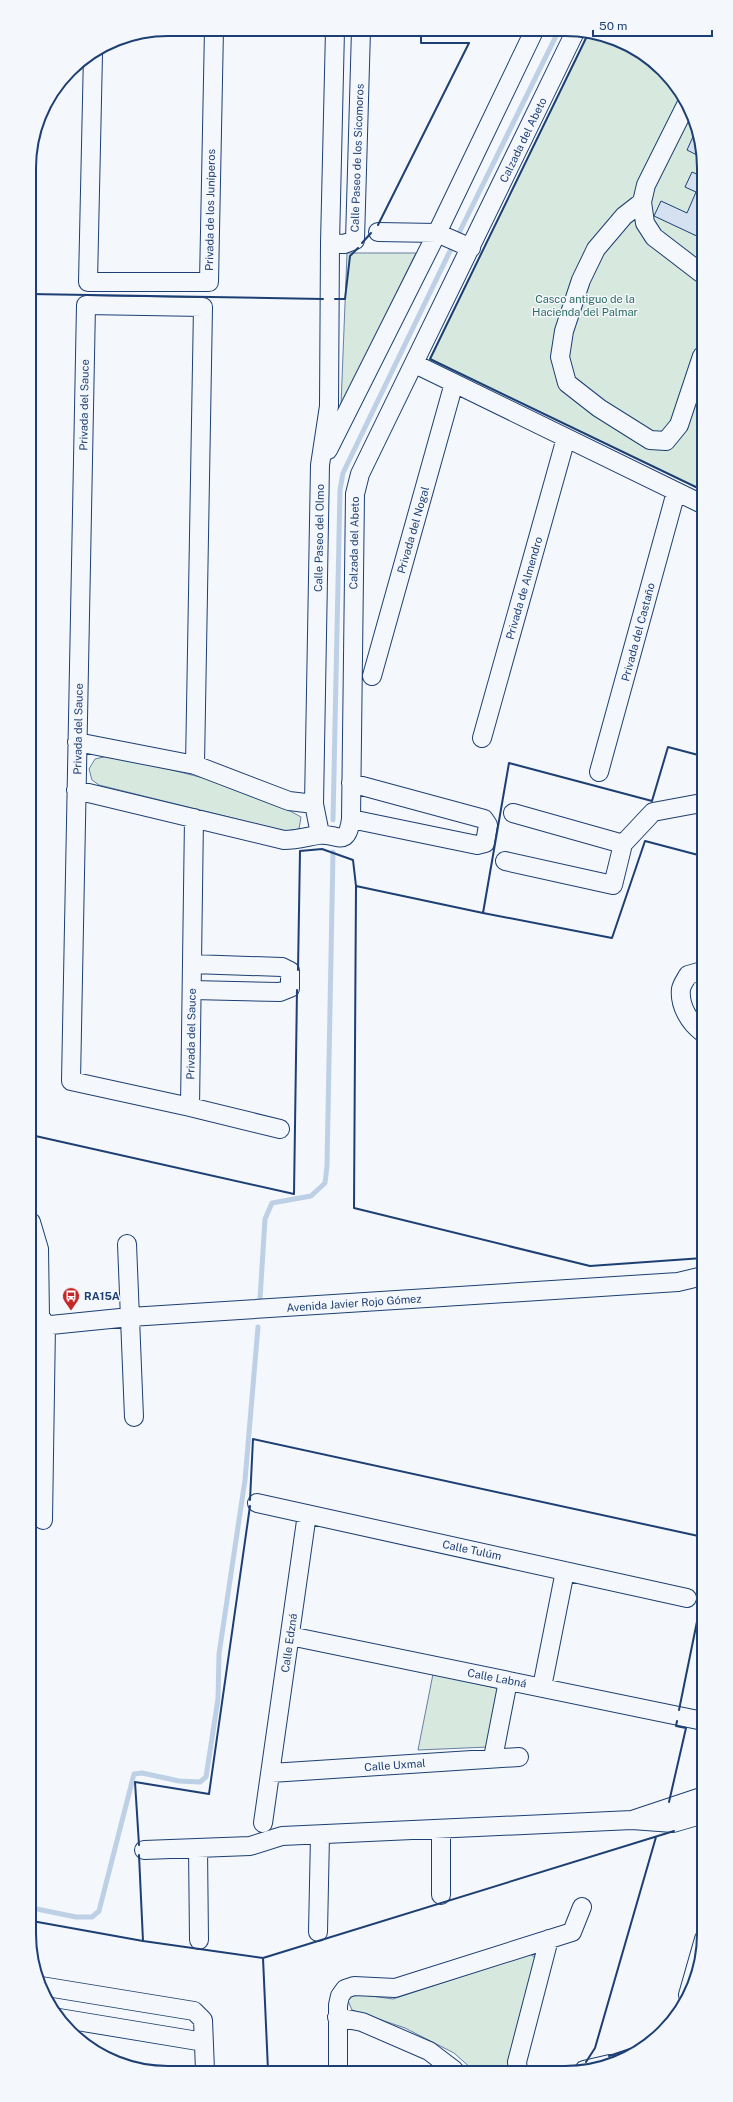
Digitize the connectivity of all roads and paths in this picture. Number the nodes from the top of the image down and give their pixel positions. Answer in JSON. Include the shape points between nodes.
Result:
{"nodes":[{"id":1,"x":214,"y":36,"type":"edge"},
{"id":2,"x":335,"y":36,"type":"edge"},
{"id":3,"x":361,"y":36,"type":"edge"},
{"id":4,"x":532,"y":36,"type":"edge"},
{"id":5,"x":573,"y":36,"type":"edge"},
{"id":6,"x":92,"y":60,"type":"edge"},
{"id":7,"x":683,"y":111,"type":"edge"},
{"id":8,"x":642,"y":202,"type":"junction"},
{"id":9,"x":378,"y":232,"type":"dead end"},
{"id":10,"x":437,"y":233,"type":"junction"},
{"id":11,"x":330,"y":243,"type":"junction"},
{"id":12,"x":471,"y":248,"type":"junction"},
{"id":13,"x":697,"y":269,"type":"edge"},
{"id":14,"x":415,"y":364,"type":"junction"},
{"id":15,"x":697,"y":371,"type":"edge"},
{"id":16,"x":454,"y":383,"type":"junction"},
{"id":17,"x":566,"y":438,"type":"junction"},
{"id":18,"x":320,"y":465,"type":"junction"},
{"id":19,"x":676,"y":492,"type":"junction"},
{"id":20,"x":697,"y":502,"type":"edge"},
{"id":21,"x":372,"y":676,"type":"dead end"},
{"id":22,"x":482,"y":738,"type":"dead end"},
{"id":23,"x":78,"y":742,"type":"junction"},
{"id":24,"x":195,"y":765,"type":"junction"},
{"id":25,"x":599,"y":772,"type":"dead end"},
{"id":26,"x":351,"y":783,"type":"junction"},
{"id":27,"x":76,"y":790,"type":"junction"},
{"id":28,"x":314,"y":804,"type":"junction"},
{"id":29,"x":697,"y":804,"type":"edge"},
{"id":30,"x":513,"y":814,"type":"dead end"},
{"id":31,"x":194,"y":818,"type":"junction"},
{"id":32,"x":351,"y":819,"type":"junction"},
{"id":33,"x":320,"y":834,"type":"junction"},
{"id":34,"x":623,"y":844,"type":"junction"},
{"id":35,"x":504,"y":861,"type":"dead end"},
{"id":36,"x":192,"y":964,"type":"junction"},
{"id":37,"x":697,"y":972,"type":"edge"},
{"id":38,"x":192,"y":990,"type":"junction"},
{"id":39,"x":697,"y":1027,"type":"edge"},
{"id":40,"x":190,"y":1107,"type":"junction"},
{"id":41,"x":280,"y":1129,"type":"dead end"},
{"id":42,"x":36,"y":1237,"type":"edge"},
{"id":43,"x":127,"y":1244,"type":"dead end"},
{"id":44,"x":697,"y":1277,"type":"edge"},
{"id":45,"x":678,"y":1282,"type":"junction"},
{"id":46,"x":697,"y":1287,"type":"edge"},
{"id":47,"x":130,"y":1317,"type":"junction"},
{"id":48,"x":39,"y":1326,"type":"edge"},
{"id":49,"x":134,"y":1417,"type":"dead end"},
{"id":50,"x":257,"y":1503,"type":"dead end"},
{"id":51,"x":307,"y":1514,"type":"junction"},
{"id":52,"x":43,"y":1520,"type":"dead end"},
{"id":53,"x":566,"y":1571,"type":"junction"},
{"id":54,"x":687,"y":1598,"type":"dead end"},
{"id":55,"x":290,"y":1636,"type":"junction"},
{"id":56,"x":508,"y":1681,"type":"junction"},
{"id":57,"x":542,"y":1688,"type":"junction"},
{"id":58,"x":697,"y":1720,"type":"edge"},
{"id":59,"x":519,"y":1756,"type":"dead end"},
{"id":60,"x":493,"y":1758,"type":"junction"},
{"id":61,"x":271,"y":1773,"type":"junction"},
{"id":62,"x":697,"y":1798,"type":"edge"},
{"id":63,"x":697,"y":1816,"type":"edge"},
{"id":64,"x":632,"y":1820,"type":"junction"},
{"id":65,"x":263,"y":1823,"type":"dead end"},
{"id":66,"x":441,"y":1830,"type":"junction"},
{"id":67,"x":320,"y":1835,"type":"junction"},
{"id":68,"x":198,"y":1848,"type":"junction"},
{"id":69,"x":144,"y":1850,"type":"dead end"},
{"id":70,"x":440,"y":1895,"type":"dead end"},
{"id":71,"x":582,"y":1906,"type":"dead end"},
{"id":72,"x":318,"y":1932,"type":"dead end"},
{"id":73,"x":550,"y":1939,"type":"junction"},
{"id":74,"x":199,"y":1940,"type":"dead end"},
{"id":75,"x":48,"y":1987,"type":"edge"},
{"id":76,"x":337,"y":2017,"type":"junction"},
{"id":77,"x":68,"y":2020,"type":"edge"},
{"id":78,"x":204,"y":2042,"type":"junction"},
{"id":79,"x":205,"y":2066,"type":"edge"},
{"id":80,"x":338,"y":2066,"type":"edge"},
{"id":81,"x":449,"y":2066,"type":"edge"},
{"id":82,"x":518,"y":2066,"type":"edge"}],
"edges":[{"from":1,"to":6,"type":"street","name":"Privada de los Juníperos","via":[[209,282],[88,282]]},
{"from":2,"to":11,"type":"street"},
{"from":3,"to":11,"type":"street","name":"Calle Paseo de los Sicomoros","via":[[355,240],[344,244]]},
{"from":4,"to":10,"type":"street"},
{"from":5,"to":12,"type":"street","name":"Calzada del Abeto"},
{"from":7,"to":8,"type":"street","via":[[646,185]]},
{"from":8,"to":13,"type":"street","via":[[645,223],[654,237]]},
{"from":8,"to":15,"type":"street","via":[[624,216],[596,249],[582,280],[564,331],[560,357],[567,383],[599,408],[650,440],[666,441],[679,425]]},
{"from":9,"to":10,"type":"street"},
{"from":10,"to":12,"type":"street"},
{"from":10,"to":18,"type":"street"},
{"from":11,"to":18,"type":"street","name":"Calle Paseo del Olmo","via":[[329,406]]},
{"from":12,"to":14,"type":"street","name":"Calzada del Abeto"},
{"from":14,"to":16,"type":"street"},
{"from":14,"to":26,"type":"street","name":"Calzada del Abeto","via":[[360,474],[355,494]]},
{"from":16,"to":17,"type":"street"},
{"from":16,"to":21,"type":"street","name":"Privada del Nogal"},
{"from":17,"to":19,"type":"street"},
{"from":17,"to":22,"type":"street","name":"Privada de Almendro"},
{"from":18,"to":28,"type":"street","name":"Calle Paseo del Olmo"},
{"from":19,"to":20,"type":"street"},
{"from":19,"to":25,"type":"street","name":"Privada del Castaño"},
{"from":23,"to":24,"type":"street"},
{"from":23,"to":24,"type":"street","name":"Privada del Sauce","via":[[86,304],[203,307]]},
{"from":23,"to":27,"type":"street","name":"Privada del Sauce"},
{"from":24,"to":28,"type":"street","via":[[289,801]]},
{"from":26,"to":32,"type":"street","name":"Calzada del Abeto"},
{"from":26,"to":32,"type":"street","via":[[484,819],[488,825],[484,843],[477,845]]},
{"from":27,"to":31,"type":"street"},
{"from":27,"to":40,"type":"street","name":"Privada del Sauce","via":[[71,1081]]},
{"from":28,"to":33,"type":"street","name":"Calle Paseo del Olmo"},
{"from":29,"to":34,"type":"street","via":[[653,812]]},
{"from":30,"to":34,"type":"street"},
{"from":31,"to":33,"type":"street","via":[[284,840]]},
{"from":31,"to":36,"type":"street","name":"Privada del Sauce"},
{"from":32,"to":33,"type":"street","name":"Calzada del Abeto","via":[[346,836],[339,839]]},
{"from":34,"to":35,"type":"street","via":[[613,885]]},
{"from":36,"to":38,"type":"street","name":"Privada del Sauce"},
{"from":36,"to":38,"type":"street","via":[[282,967],[290,971],[291,978],[290,988],[280,992]]},
{"from":37,"to":39,"type":"street","via":[[688,975],[681,988],[682,1001],[689,1019]]},
{"from":38,"to":40,"type":"street","name":"Privada del Sauce"},
{"from":40,"to":41,"type":"street"},
{"from":42,"to":48,"type":"street","via":[[40,1249]]},
{"from":43,"to":47,"type":"street"},
{"from":44,"to":45,"type":"street","name":"Avenida Javier Rojo Gómez"},
{"from":45,"to":46,"type":"street","name":"Avenida Javier Rojo Gómez"},
{"from":45,"to":47,"type":"street","name":"Avenida Javier Rojo Gómez"},
{"from":47,"to":48,"type":"street","name":"Avenida Javier Rojo Gómez"},
{"from":47,"to":49,"type":"street"},
{"from":48,"to":52,"type":"street"},
{"from":50,"to":51,"type":"street","name":"Calle Tulúm"},
{"from":51,"to":53,"type":"street","name":"Calle Tulúm"},
{"from":51,"to":55,"type":"street","name":"Calle Edzná"},
{"from":53,"to":54,"type":"street","name":"Calle Tulúm"},
{"from":53,"to":57,"type":"street"},
{"from":55,"to":56,"type":"street","name":"Calle Labná"},
{"from":55,"to":61,"type":"street","name":"Calle Edzná"},
{"from":56,"to":57,"type":"street","name":"Calle Labná"},
{"from":56,"to":60,"type":"street"},
{"from":57,"to":58,"type":"street","name":"Calle Labná"},
{"from":59,"to":60,"type":"street","name":"Calle Uxmal"},
{"from":60,"to":61,"type":"street","name":"Calle Uxmal"},
{"from":61,"to":65,"type":"street","name":"Calle Edzná"},
{"from":62,"to":64,"type":"street"},
{"from":63,"to":64,"type":"street","via":[[673,1823]]},
{"from":64,"to":66,"type":"street"},
{"from":66,"to":67,"type":"street"},
{"from":66,"to":70,"type":"street"},
{"from":67,"to":68,"type":"street","via":[[282,1836],[250,1846]]},
{"from":67,"to":72,"type":"street"},
{"from":68,"to":69,"type":"street"},
{"from":68,"to":74,"type":"street"},
{"from":71,"to":73,"type":"street","via":[[572,1932]]},
{"from":73,"to":76,"type":"street","via":[[395,1988],[354,1986],[345,1989],[340,1996]]},
{"from":73,"to":82,"type":"street"},
{"from":75,"to":78,"type":"street","via":[[194,2011],[203,2020]]},
{"from":76,"to":80,"type":"street"},
{"from":76,"to":81,"type":"street","via":[[362,2022],[429,2051]]},
{"from":77,"to":78,"type":"street"},
{"from":78,"to":79,"type":"street"}]}
